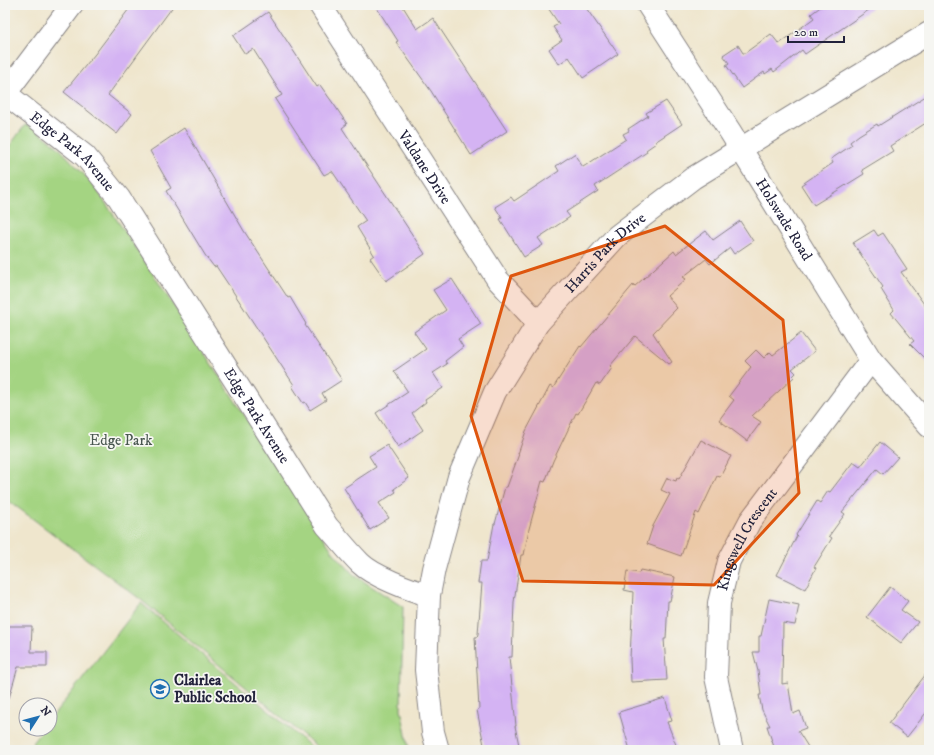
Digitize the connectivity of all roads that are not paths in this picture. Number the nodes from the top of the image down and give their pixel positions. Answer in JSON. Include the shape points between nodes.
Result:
{"nodes":[{"id":1,"x":72,"y":5,"type":"edge"},
{"id":2,"x":320,"y":5,"type":"edge"},
{"id":3,"x":648,"y":5,"type":"edge"},
{"id":4,"x":929,"y":34,"type":"edge"},
{"id":5,"x":5,"y":94,"type":"edge"},
{"id":6,"x":741,"y":149,"type":"junction"},
{"id":7,"x":538,"y":323,"type":"junction"},
{"id":8,"x":871,"y":360,"type":"junction"},
{"id":9,"x":929,"y":426,"type":"edge"},
{"id":10,"x":429,"y":595,"type":"junction"},
{"id":11,"x":438,"y":750,"type":"edge"},
{"id":12,"x":732,"y":750,"type":"edge"}],
"edges":[{"from":1,"to":5,"type":"street"},
{"from":2,"to":7,"type":"street","name":"Valdane Drive","via":[[498,280]]},
{"from":3,"to":6,"type":"street","name":"Holswade Road"},
{"from":4,"to":6,"type":"street","name":"Harris Park Drive"},
{"from":5,"to":10,"type":"street","name":"Edge Park Avenue","via":[[85,156],[119,198],[327,526],[361,564],[393,583]]},
{"from":6,"to":7,"type":"street","name":"Harris Park Drive","via":[[693,178],[617,236]]},
{"from":6,"to":8,"type":"street","name":"Holswade Road"},
{"from":7,"to":10,"type":"street","name":"Harris Park Drive","via":[[495,392],[459,477]]},
{"from":8,"to":9,"type":"street","name":"Holswade Road"},
{"from":8,"to":12,"type":"street","name":"Kingswell Crescent","via":[[750,521],[729,561],[719,603],[716,677]]},
{"from":10,"to":11,"type":"street","via":[[426,670]]}]}
